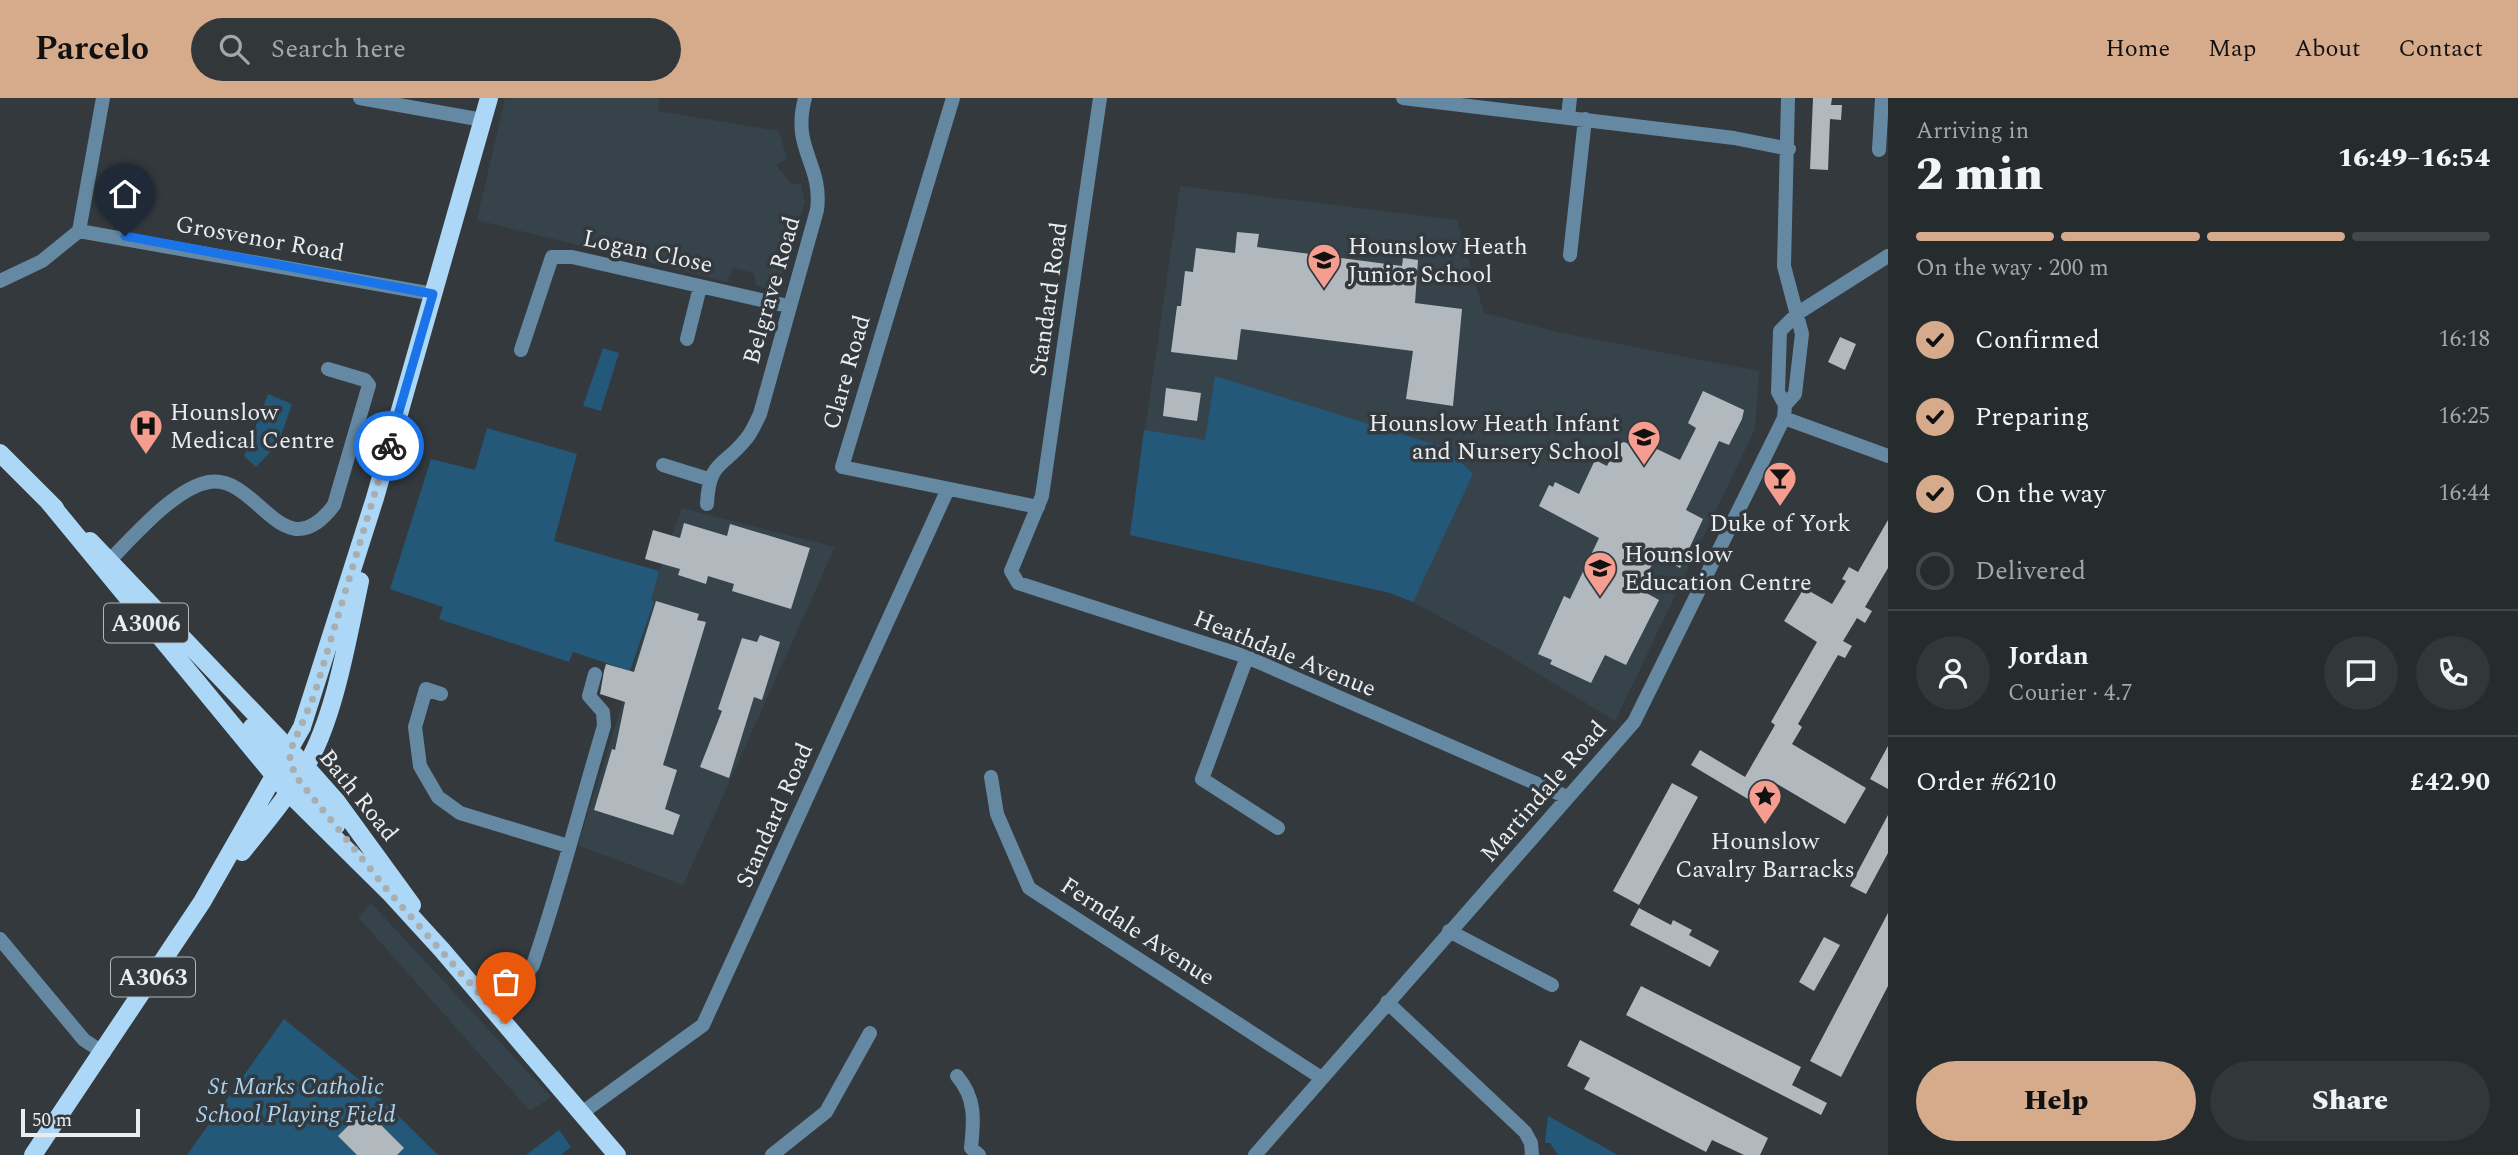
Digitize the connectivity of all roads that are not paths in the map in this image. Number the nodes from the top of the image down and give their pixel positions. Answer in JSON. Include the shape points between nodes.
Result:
{"nodes":[{"id":1,"x":103,"y":98,"type":"edge"},
{"id":2,"x":360,"y":98,"type":"edge"},
{"id":3,"x":489,"y":98,"type":"edge"},
{"id":4,"x":805,"y":98,"type":"edge"},
{"id":5,"x":953,"y":98,"type":"edge"},
{"id":6,"x":1100,"y":98,"type":"edge"},
{"id":7,"x":1403,"y":98,"type":"edge"},
{"id":8,"x":1570,"y":98,"type":"edge"},
{"id":9,"x":1788,"y":98,"type":"edge"},
{"id":10,"x":1882,"y":98,"type":"edge"},
{"id":11,"x":1568,"y":117,"type":"junction"},
{"id":12,"x":1585,"y":119,"type":"junction"},
{"id":13,"x":482,"y":120,"type":"junction"},
{"id":14,"x":1788,"y":149,"type":"junction"},
{"id":15,"x":1879,"y":150,"type":"dead end"},
{"id":16,"x":79,"y":231,"type":"junction"},
{"id":17,"x":1570,"y":255,"type":"dead end"},
{"id":18,"x":1888,"y":257,"type":"edge"},
{"id":19,"x":0,"y":281,"type":"edge"},
{"id":20,"x":700,"y":287,"type":"junction"},
{"id":21,"x":433,"y":294,"type":"junction"},
{"id":22,"x":788,"y":306,"type":"junction"},
{"id":23,"x":1798,"y":313,"type":"junction"},
{"id":24,"x":687,"y":339,"type":"dead end"},
{"id":25,"x":521,"y":350,"type":"dead end"},
{"id":26,"x":328,"y":369,"type":"dead end"},
{"id":27,"x":1785,"y":411,"type":"junction"},
{"id":28,"x":0,"y":453,"type":"edge"},
{"id":29,"x":1888,"y":456,"type":"edge"},
{"id":30,"x":663,"y":465,"type":"dead end"},
{"id":31,"x":708,"y":479,"type":"junction"},
{"id":32,"x":948,"y":489,"type":"junction"},
{"id":33,"x":375,"y":498,"type":"junction"},
{"id":34,"x":707,"y":504,"type":"dead end"},
{"id":35,"x":1038,"y":507,"type":"junction"},
{"id":36,"x":106,"y":565,"type":"junction"},
{"id":37,"x":1247,"y":657,"type":"junction"},
{"id":38,"x":595,"y":674,"type":"dead end"},
{"id":39,"x":441,"y":694,"type":"dead end"},
{"id":40,"x":282,"y":763,"type":"junction"},
{"id":41,"x":991,"y":778,"type":"dead end"},
{"id":42,"x":297,"y":779,"type":"junction"},
{"id":43,"x":1567,"y":797,"type":"junction"},
{"id":44,"x":1278,"y":828,"type":"dead end"},
{"id":45,"x":568,"y":846,"type":"junction"},
{"id":46,"x":202,"y":902,"type":"junction"},
{"id":47,"x":1449,"y":931,"type":"junction"},
{"id":48,"x":0,"y":939,"type":"edge"},
{"id":49,"x":442,"y":950,"type":"junction"},
{"id":50,"x":1552,"y":985,"type":"dead end"},
{"id":51,"x":1387,"y":1002,"type":"junction"},
{"id":52,"x":491,"y":1007,"type":"junction"},
{"id":53,"x":870,"y":1033,"type":"dead end"},
{"id":54,"x":104,"y":1053,"type":"junction"},
{"id":55,"x":957,"y":1076,"type":"dead end"},
{"id":56,"x":1320,"y":1077,"type":"junction"},
{"id":57,"x":583,"y":1112,"type":"junction"},
{"id":58,"x":33,"y":1155,"type":"edge"},
{"id":59,"x":617,"y":1155,"type":"edge"},
{"id":60,"x":772,"y":1155,"type":"edge"},
{"id":61,"x":979,"y":1155,"type":"edge"},
{"id":62,"x":1255,"y":1155,"type":"edge"},
{"id":63,"x":1532,"y":1155,"type":"edge"}],
"edges":[{"from":1,"to":16,"type":"street"},
{"from":2,"to":13,"type":"street"},
{"from":3,"to":13,"type":"main road","number":"A3063"},
{"from":4,"to":22,"type":"street","name":"Belgrave Road","via":[[799,120],[802,143],[820,193]]},
{"from":5,"to":32,"type":"street","name":"Clare Road","via":[[842,467]]},
{"from":6,"to":35,"type":"street","name":"Standard Road"},
{"from":7,"to":11,"type":"street"},
{"from":8,"to":11,"type":"street"},
{"from":9,"to":14,"type":"street","name":"Martindale Road"},
{"from":10,"to":15,"type":"street"},
{"from":11,"to":12,"type":"street"},
{"from":12,"to":14,"type":"street"},
{"from":12,"to":17,"type":"street"},
{"from":13,"to":21,"type":"main road","number":"A3063"},
{"from":14,"to":23,"type":"street","name":"Martindale Road","via":[[1784,266]]},
{"from":16,"to":19,"type":"street","via":[[42,261]]},
{"from":16,"to":21,"type":"street","name":"Grosvenor Road"},
{"from":18,"to":23,"type":"street"},
{"from":20,"to":22,"type":"street","name":"Logan Close"},
{"from":20,"to":24,"type":"street"},
{"from":20,"to":25,"type":"street","name":"Logan Close","via":[[572,257],[552,257]]},
{"from":21,"to":33,"type":"main road","number":"A3063"},
{"from":22,"to":31,"type":"street","name":"Belgrave Road","via":[[760,414],[746,439]]},
{"from":23,"to":27,"type":"street","name":"Martindale Road","via":[[1802,334],[1795,394]]},
{"from":23,"to":27,"type":"street","via":[[1780,331],[1778,393]]},
{"from":26,"to":36,"type":"street","via":[[369,385],[334,505],[322,521],[298,529],[274,521],[233,487],[212,481],[181,493]]},
{"from":27,"to":29,"type":"street"},
{"from":27,"to":43,"type":"street","name":"Martindale Road","via":[[1634,722]]},
{"from":28,"to":36,"type":"main road","name":"Bath Road","number":"A3006"},
{"from":30,"to":31,"type":"street"},
{"from":31,"to":34,"type":"street"},
{"from":32,"to":35,"type":"street","name":"Clare Road"},
{"from":32,"to":57,"type":"street","name":"Standard Road","via":[[703,1025]]},
{"from":33,"to":40,"type":"main road","number":"A3063","via":[[314,696]]},
{"from":33,"to":42,"type":"main road","number":"A3063","via":[[343,656],[323,726]]},
{"from":35,"to":37,"type":"street","name":"Heathdale Avenue","via":[[1011,572],[1018,583]]},
{"from":36,"to":40,"type":"main road","name":"Bath Road","number":"A3006"},
{"from":36,"to":40,"type":"main road","name":"Bath Road","number":"A3006","via":[[148,602]]},
{"from":37,"to":43,"type":"street","name":"Heathdale Avenue"},
{"from":37,"to":44,"type":"street","via":[[1202,779]]},
{"from":38,"to":45,"type":"street","via":[[589,696],[603,712],[604,726]]},
{"from":39,"to":45,"type":"street","via":[[426,689],[415,727],[420,766],[438,797],[460,813]]},
{"from":40,"to":42,"type":"main road","name":"Bath Road","number":"A3006"},
{"from":40,"to":42,"type":"main road","name":"Bath Road","number":"A3006"},
{"from":40,"to":46,"type":"main road","number":"A3063"},
{"from":41,"to":56,"type":"street","name":"Ferndale Avenue","via":[[997,814],[1029,888]]},
{"from":42,"to":46,"type":"main road","number":"A3063"},
{"from":42,"to":49,"type":"main road","name":"Bath Road","number":"A3006"},
{"from":42,"to":49,"type":"main road","name":"Bath Road","number":"A3006","via":[[396,881]]},
{"from":43,"to":47,"type":"street","name":"Martindale Road"},
{"from":45,"to":52,"type":"street","via":[[561,883],[533,964]]},
{"from":46,"to":54,"type":"main road","number":"A3063"},
{"from":47,"to":50,"type":"street"},
{"from":47,"to":51,"type":"street","name":"Martindale Road"},
{"from":48,"to":54,"type":"street","via":[[84,1040]]},
{"from":49,"to":52,"type":"main road","name":"Bath Road","number":"A3006"},
{"from":51,"to":56,"type":"street","name":"Martindale Road"},
{"from":51,"to":63,"type":"street","via":[[1525,1132]]},
{"from":52,"to":57,"type":"main road","name":"Bath Road","number":"A3006"},
{"from":53,"to":60,"type":"street","via":[[826,1112]]},
{"from":54,"to":58,"type":"main road","number":"A3063"},
{"from":55,"to":61,"type":"street","via":[[968,1089],[974,1114],[971,1148]]},
{"from":56,"to":62,"type":"street","name":"Martindale Road"},
{"from":57,"to":59,"type":"main road","name":"Bath Road","number":"A3006"}]}
